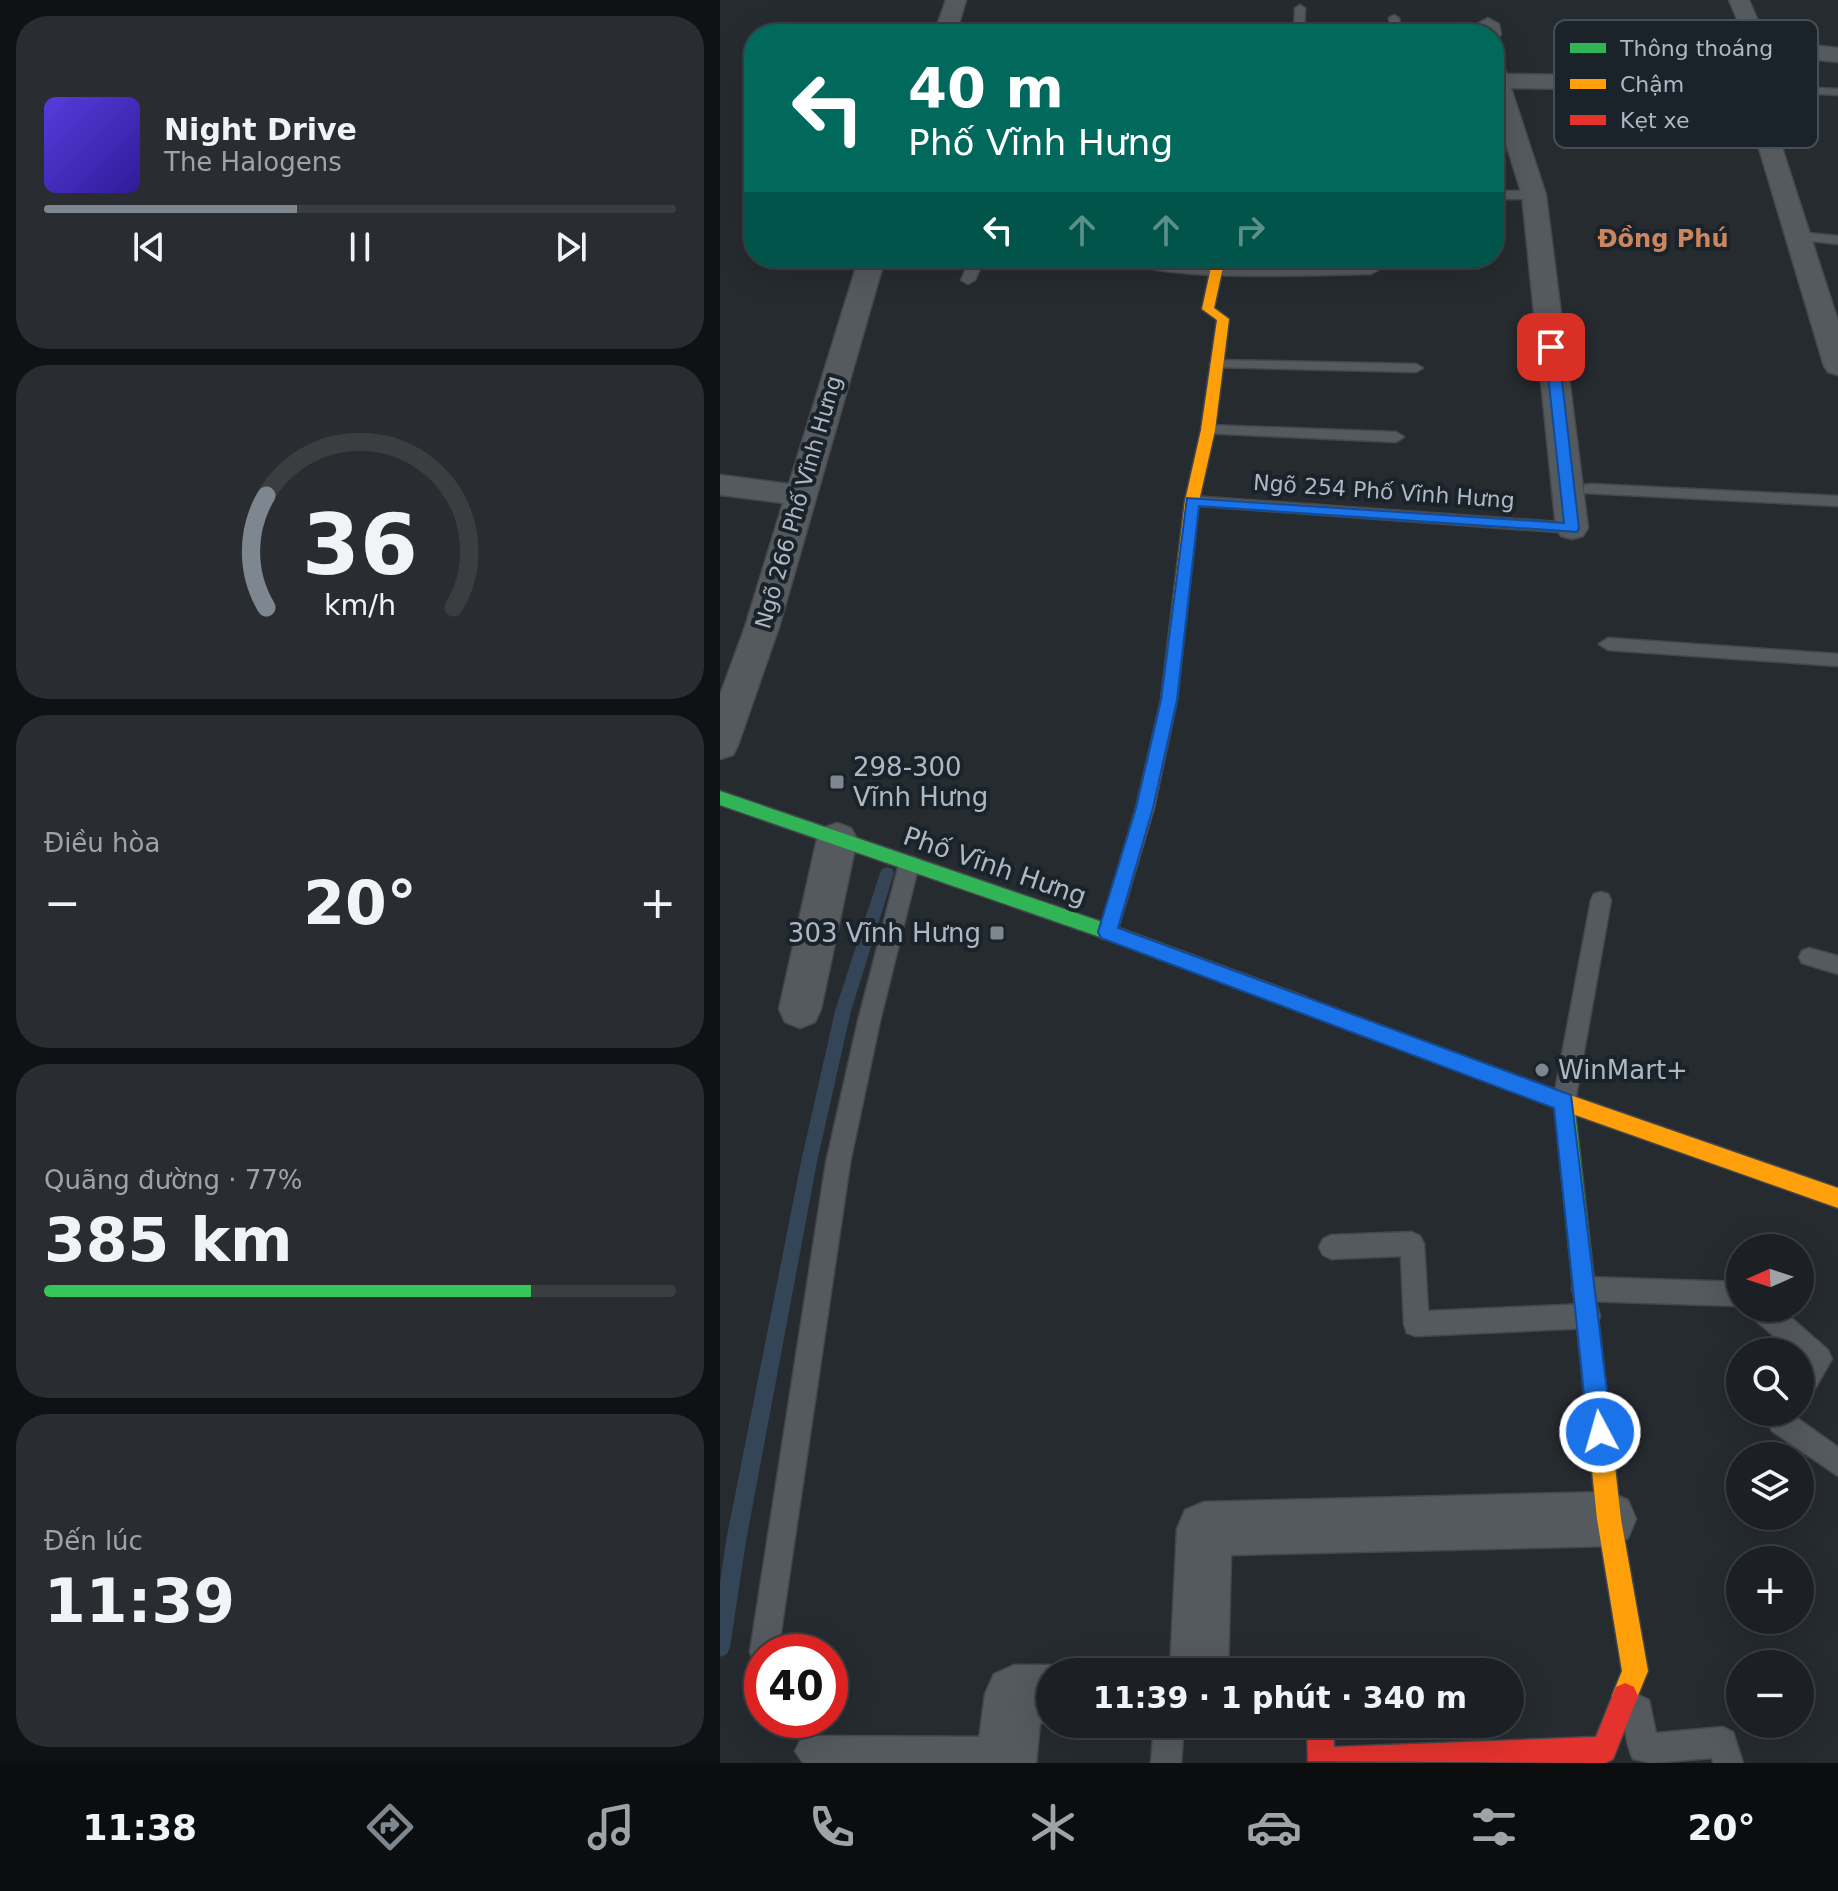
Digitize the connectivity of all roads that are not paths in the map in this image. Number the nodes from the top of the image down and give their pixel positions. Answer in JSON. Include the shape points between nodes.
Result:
{"nodes":[{"id":1,"x":956,"y":0,"type":"edge"},
{"id":2,"x":1739,"y":0,"type":"edge"},
{"id":3,"x":1300,"y":8,"type":"dead end"},
{"id":4,"x":1394,"y":18,"type":"dead end"},
{"id":5,"x":1747,"y":20,"type":"edge"},
{"id":6,"x":948,"y":24,"type":"edge"},
{"id":7,"x":1299,"y":24,"type":"edge"},
{"id":8,"x":1395,"y":24,"type":"edge"},
{"id":9,"x":1818,"y":52,"type":"edge"},
{"id":10,"x":1838,"y":55,"type":"edge"},
{"id":11,"x":1504,"y":82,"type":"edge"},
{"id":12,"x":1554,"y":82,"type":"edge"},
{"id":13,"x":1818,"y":91,"type":"edge"},
{"id":14,"x":1838,"y":92,"type":"edge"},
{"id":15,"x":1504,"y":108,"type":"edge"},
{"id":16,"x":1771,"y":148,"type":"edge"},
{"id":17,"x":1504,"y":195,"type":"edge"},
{"id":18,"x":1534,"y":195,"type":"junction"},
{"id":19,"x":1798,"y":236,"type":"junction"},
{"id":20,"x":1838,"y":240,"type":"edge"},
{"id":21,"x":869,"y":268,"type":"edge"},
{"id":22,"x":973,"y":268,"type":"edge"},
{"id":23,"x":1217,"y":268,"type":"edge"},
{"id":24,"x":1327,"y":268,"type":"edge"},
{"id":25,"x":1371,"y":270,"type":"dead end"},
{"id":26,"x":968,"y":280,"type":"dead end"},
{"id":27,"x":1217,"y":364,"type":"junction"},
{"id":28,"x":1838,"y":366,"type":"edge"},
{"id":29,"x":1416,"y":368,"type":"dead end"},
{"id":30,"x":1208,"y":430,"type":"junction"},
{"id":31,"x":1396,"y":437,"type":"dead end"},
{"id":32,"x":720,"y":485,"type":"edge"},
{"id":33,"x":1590,"y":489,"type":"dead end"},
{"id":34,"x":799,"y":495,"type":"junction"},
{"id":35,"x":1192,"y":501,"type":"junction"},
{"id":36,"x":1838,"y":501,"type":"edge"},
{"id":37,"x":1572,"y":528,"type":"joint"},
{"id":38,"x":1608,"y":644,"type":"dead end"},
{"id":39,"x":1838,"y":660,"type":"edge"},
{"id":40,"x":720,"y":745,"type":"edge"},
{"id":41,"x":720,"y":798,"type":"edge"},
{"id":42,"x":837,"y":839,"type":"junction"},
{"id":43,"x":909,"y":864,"type":"junction"},
{"id":44,"x":1601,"y":900,"type":"dead end"},
{"id":45,"x":1108,"y":932,"type":"junction"},
{"id":46,"x":1809,"y":957,"type":"dead end"},
{"id":47,"x":1838,"y":965,"type":"edge"},
{"id":48,"x":800,"y":1009,"type":"dead end"},
{"id":49,"x":1564,"y":1102,"type":"junction"},
{"id":50,"x":1838,"y":1198,"type":"edge"},
{"id":51,"x":1331,"y":1247,"type":"dead end"},
{"id":52,"x":1584,"y":1289,"type":"junction"},
{"id":53,"x":1726,"y":1294,"type":"edge"},
{"id":54,"x":1588,"y":1316,"type":"junction"},
{"id":55,"x":1777,"y":1322,"type":"edge"},
{"id":56,"x":1795,"y":1338,"type":"edge"},
{"id":57,"x":1787,"y":1426,"type":"edge"},
{"id":58,"x":1838,"y":1463,"type":"edge"},
{"id":59,"x":1609,"y":1519,"type":"junction"},
{"id":60,"x":767,"y":1634,"type":"edge"},
{"id":61,"x":1199,"y":1658,"type":"edge"},
{"id":62,"x":1635,"y":1671,"type":"junction"},
{"id":63,"x":1036,"y":1694,"type":"edge"},
{"id":64,"x":1168,"y":1738,"type":"edge"},
{"id":65,"x":1320,"y":1738,"type":"edge"},
{"id":66,"x":810,"y":1751,"type":"dead end"},
{"id":67,"x":1007,"y":1757,"type":"edge"},
{"id":68,"x":1475,"y":1758,"type":"edge"},
{"id":69,"x":1166,"y":1763,"type":"edge"},
{"id":70,"x":1728,"y":1763,"type":"edge"}],
"edges":[{"from":1,"to":6,"type":"street"},
{"from":2,"to":5,"type":"street"},
{"from":3,"to":7,"type":"lane"},
{"from":4,"to":8,"type":"lane"},
{"from":9,"to":10,"type":"street"},
{"from":11,"to":12,"type":"street"},
{"from":13,"to":14,"type":"lane"},
{"from":15,"to":18,"type":"street"},
{"from":16,"to":19,"type":"street"},
{"from":17,"to":18,"type":"lane"},
{"from":18,"to":37,"type":"street"},
{"from":19,"to":20,"type":"lane"},
{"from":19,"to":28,"type":"street"},
{"from":21,"to":34,"type":"street","name":"Ngõ 266 Phố Vĩnh Hưng"},
{"from":22,"to":26,"type":"lane"},
{"from":23,"to":27,"type":"street","via":[[1208,309],[1223,319]]},
{"from":24,"to":25,"type":"lane"},
{"from":27,"to":29,"type":"lane"},
{"from":27,"to":30,"type":"street"},
{"from":30,"to":31,"type":"lane"},
{"from":30,"to":35,"type":"street"},
{"from":32,"to":34,"type":"street"},
{"from":33,"to":36,"type":"lane"},
{"from":34,"to":40,"type":"street","name":"Ngõ 266 Phố Vĩnh Hưng","via":[[762,627]]},
{"from":35,"to":37,"type":"lane","name":"Ngõ 254 Phố Vĩnh Hưng"},
{"from":35,"to":45,"type":"street","via":[[1169,700],[1145,808]]},
{"from":38,"to":39,"type":"lane"},
{"from":41,"to":42,"type":"street","name":"Phố Vĩnh Hưng"},
{"from":42,"to":43,"type":"street","name":"Phố Vĩnh Hưng"},
{"from":42,"to":48,"type":"street"},
{"from":43,"to":45,"type":"street","name":"Phố Vĩnh Hưng"},
{"from":43,"to":60,"type":"lane","via":[[838,1163]]},
{"from":44,"to":49,"type":"lane"},
{"from":45,"to":49,"type":"street","name":"Phố Vĩnh Hưng"},
{"from":46,"to":47,"type":"lane"},
{"from":49,"to":50,"type":"street","name":"Phố Vĩnh Hưng"},
{"from":49,"to":52,"type":"street"},
{"from":51,"to":54,"type":"lane","via":[[1412,1244],[1416,1324]]},
{"from":52,"to":53,"type":"lane"},
{"from":52,"to":54,"type":"street"},
{"from":54,"to":59,"type":"street"},
{"from":55,"to":56,"type":"lane"},
{"from":57,"to":58,"type":"lane"},
{"from":59,"to":61,"type":"street","via":[[1204,1529]]},
{"from":59,"to":62,"type":"street"},
{"from":62,"to":68,"type":"street","via":[[1604,1750]]},
{"from":62,"to":70,"type":"lane","via":[[1643,1749],[1723,1742]]},
{"from":63,"to":67,"type":"street","via":[[1014,1694]]},
{"from":64,"to":69,"type":"lane"},
{"from":65,"to":68,"type":"street","via":[[1321,1761]]},
{"from":66,"to":67,"type":"lane"}]}
